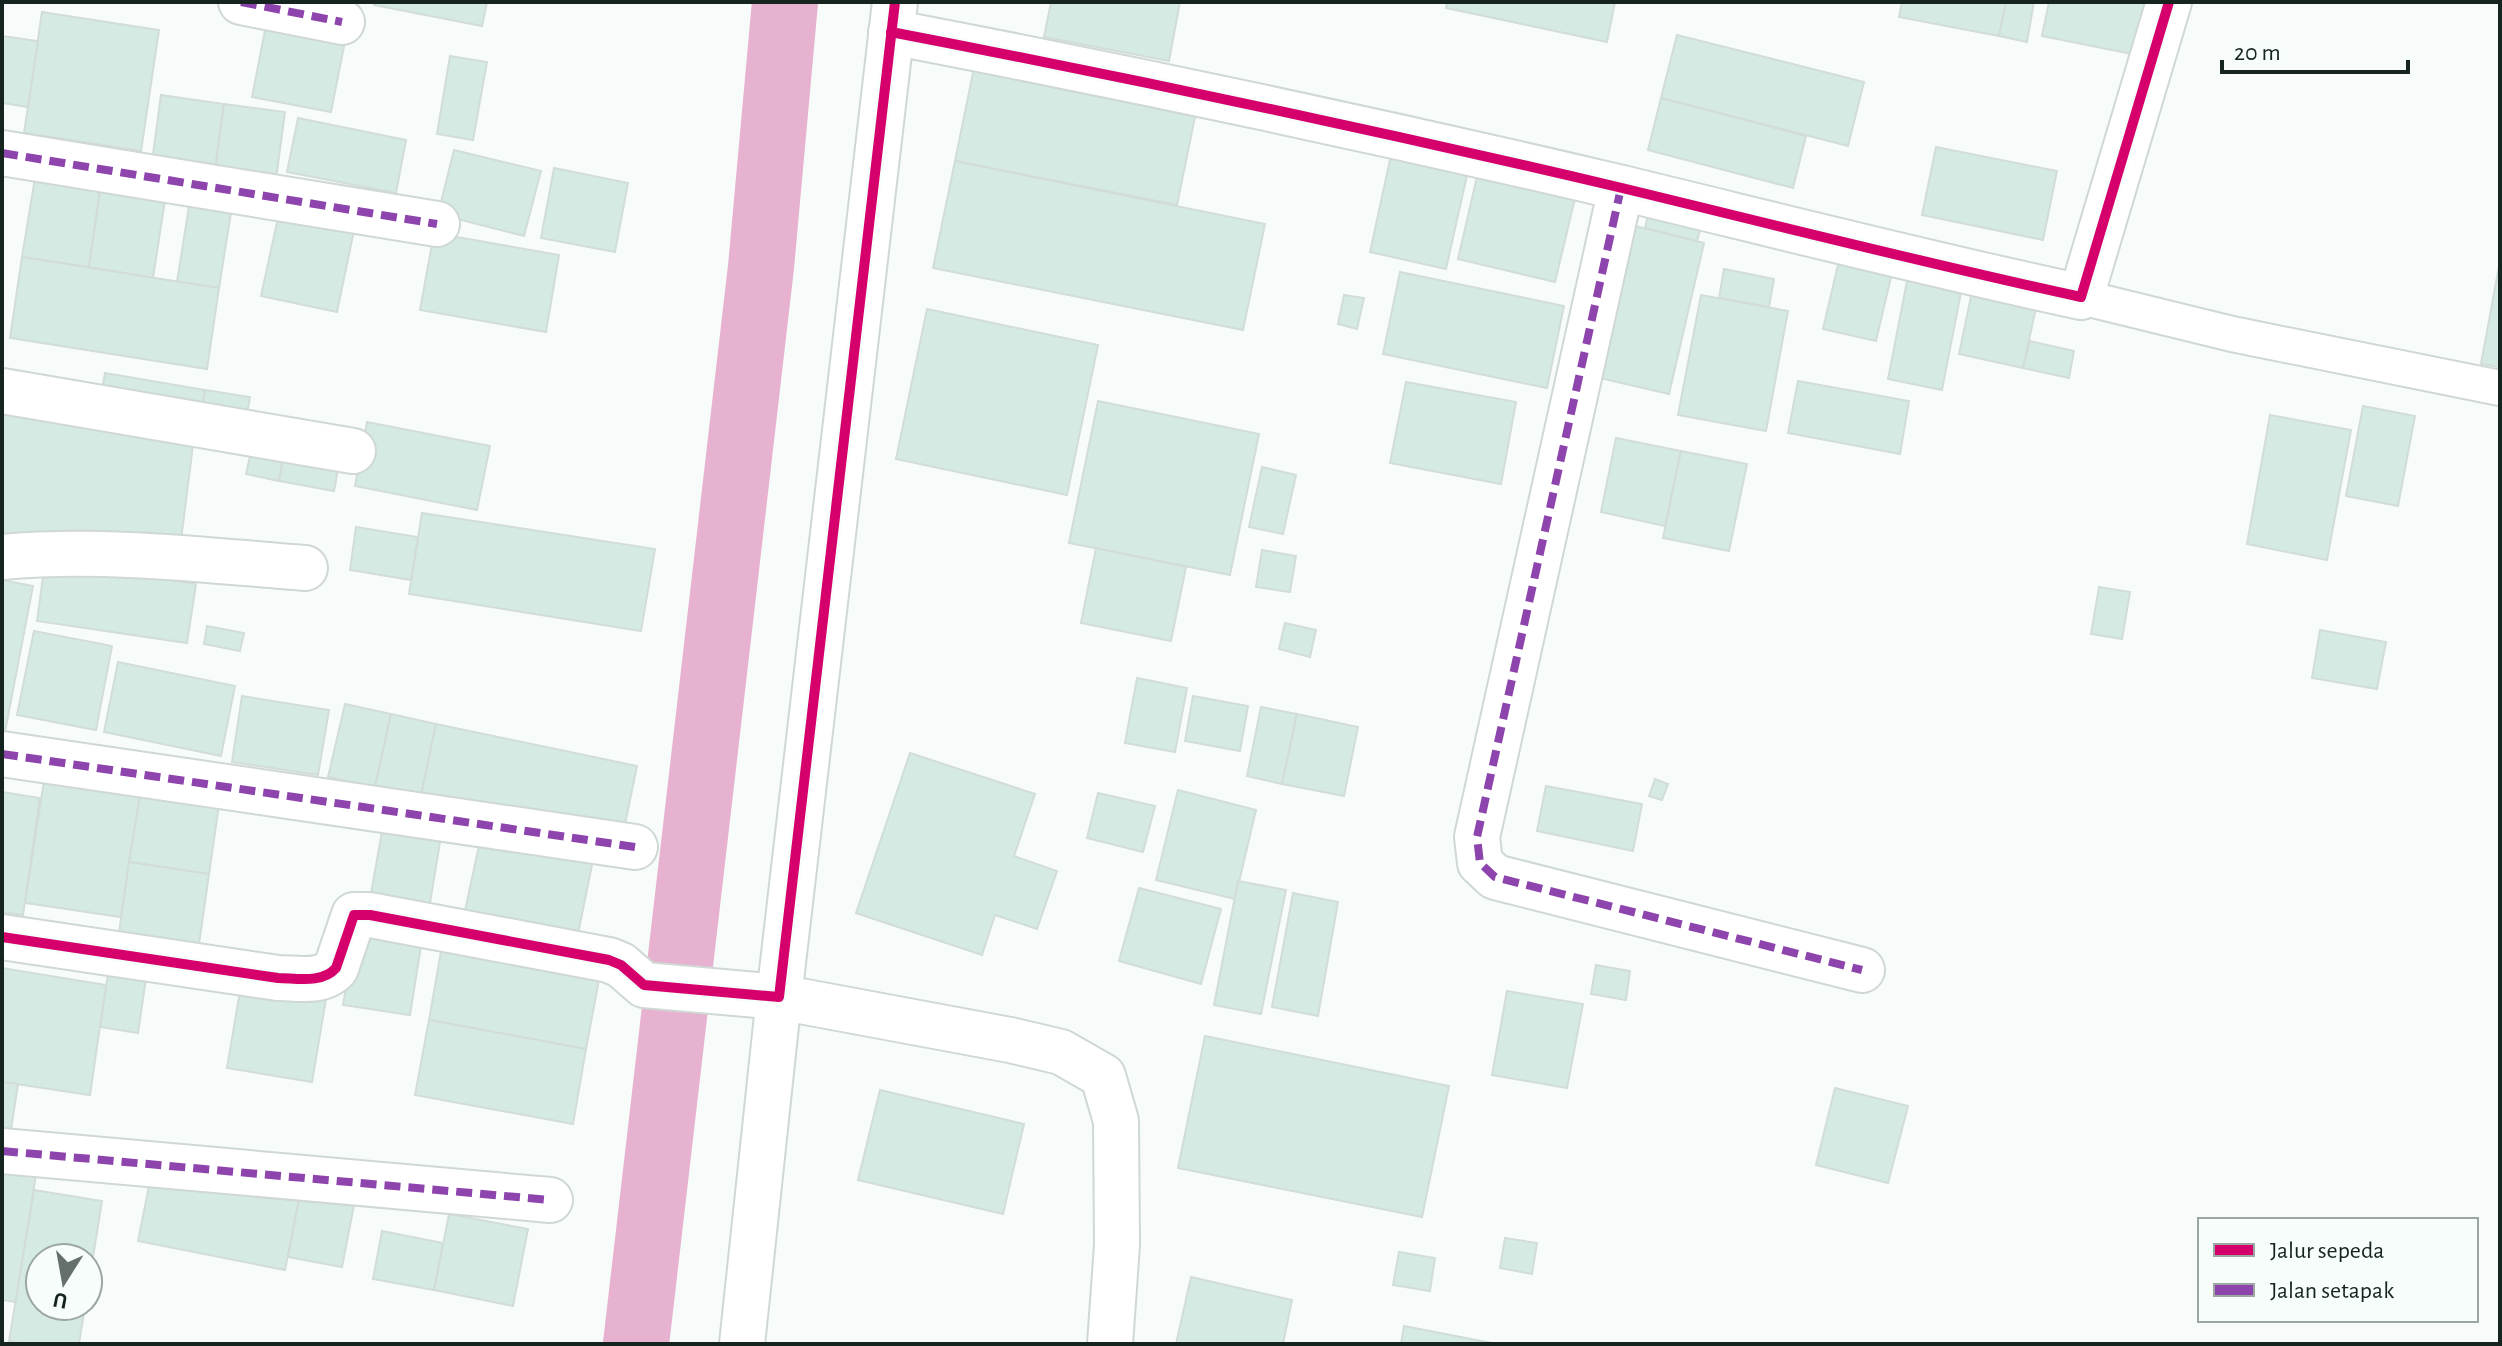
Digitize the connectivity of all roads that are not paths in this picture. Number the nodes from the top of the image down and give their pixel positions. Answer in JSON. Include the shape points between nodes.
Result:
{"nodes":[{"id":1,"x":241,"y":2,"type":"edge"},
{"id":2,"x":2169,"y":2,"type":"edge"},
{"id":3,"x":893,"y":17,"type":"edge"},
{"id":4,"x":342,"y":22,"type":"dead end"},
{"id":5,"x":2,"y":153,"type":"edge"},
{"id":6,"x":1621,"y":188,"type":"junction"},
{"id":7,"x":437,"y":224,"type":"dead end"},
{"id":8,"x":2081,"y":297,"type":"junction"},
{"id":9,"x":2500,"y":388,"type":"edge"},
{"id":10,"x":2,"y":391,"type":"edge"},
{"id":11,"x":353,"y":451,"type":"dead end"},
{"id":12,"x":2,"y":557,"type":"edge"},
{"id":13,"x":305,"y":568,"type":"dead end"},
{"id":14,"x":2,"y":754,"type":"edge"},
{"id":15,"x":635,"y":847,"type":"dead end"},
{"id":16,"x":2,"y":937,"type":"edge"},
{"id":17,"x":1862,"y":970,"type":"dead end"},
{"id":18,"x":766,"y":996,"type":"junction"},
{"id":19,"x":2,"y":1151,"type":"edge"},
{"id":20,"x":550,"y":1200,"type":"dead end"},
{"id":21,"x":742,"y":1344,"type":"edge"},
{"id":22,"x":1110,"y":1344,"type":"edge"}],
"edges":[{"from":1,"to":4,"type":"street"},
{"from":2,"to":8,"type":"street"},
{"from":3,"to":6,"type":"street"},
{"from":3,"to":18,"type":"street"},
{"from":5,"to":7,"type":"street"},
{"from":6,"to":8,"type":"street"},
{"from":6,"to":17,"type":"street","via":[[1477,837],[1480,863],[1495,877]]},
{"from":8,"to":9,"type":"lane","via":[[2232,334]]},
{"from":10,"to":11,"type":"street"},
{"from":12,"to":13,"type":"street","via":[[138,554]]},
{"from":14,"to":15,"type":"street"},
{"from":16,"to":18,"type":"street","via":[[278,978],[317,978],[336,968],[354,915],[370,915],[609,960],[644,985]]},
{"from":18,"to":21,"type":"street"},
{"from":18,"to":22,"type":"street","via":[[1061,1052],[1103,1076],[1116,1121],[1117,1245]]},
{"from":19,"to":20,"type":"street"}]}
